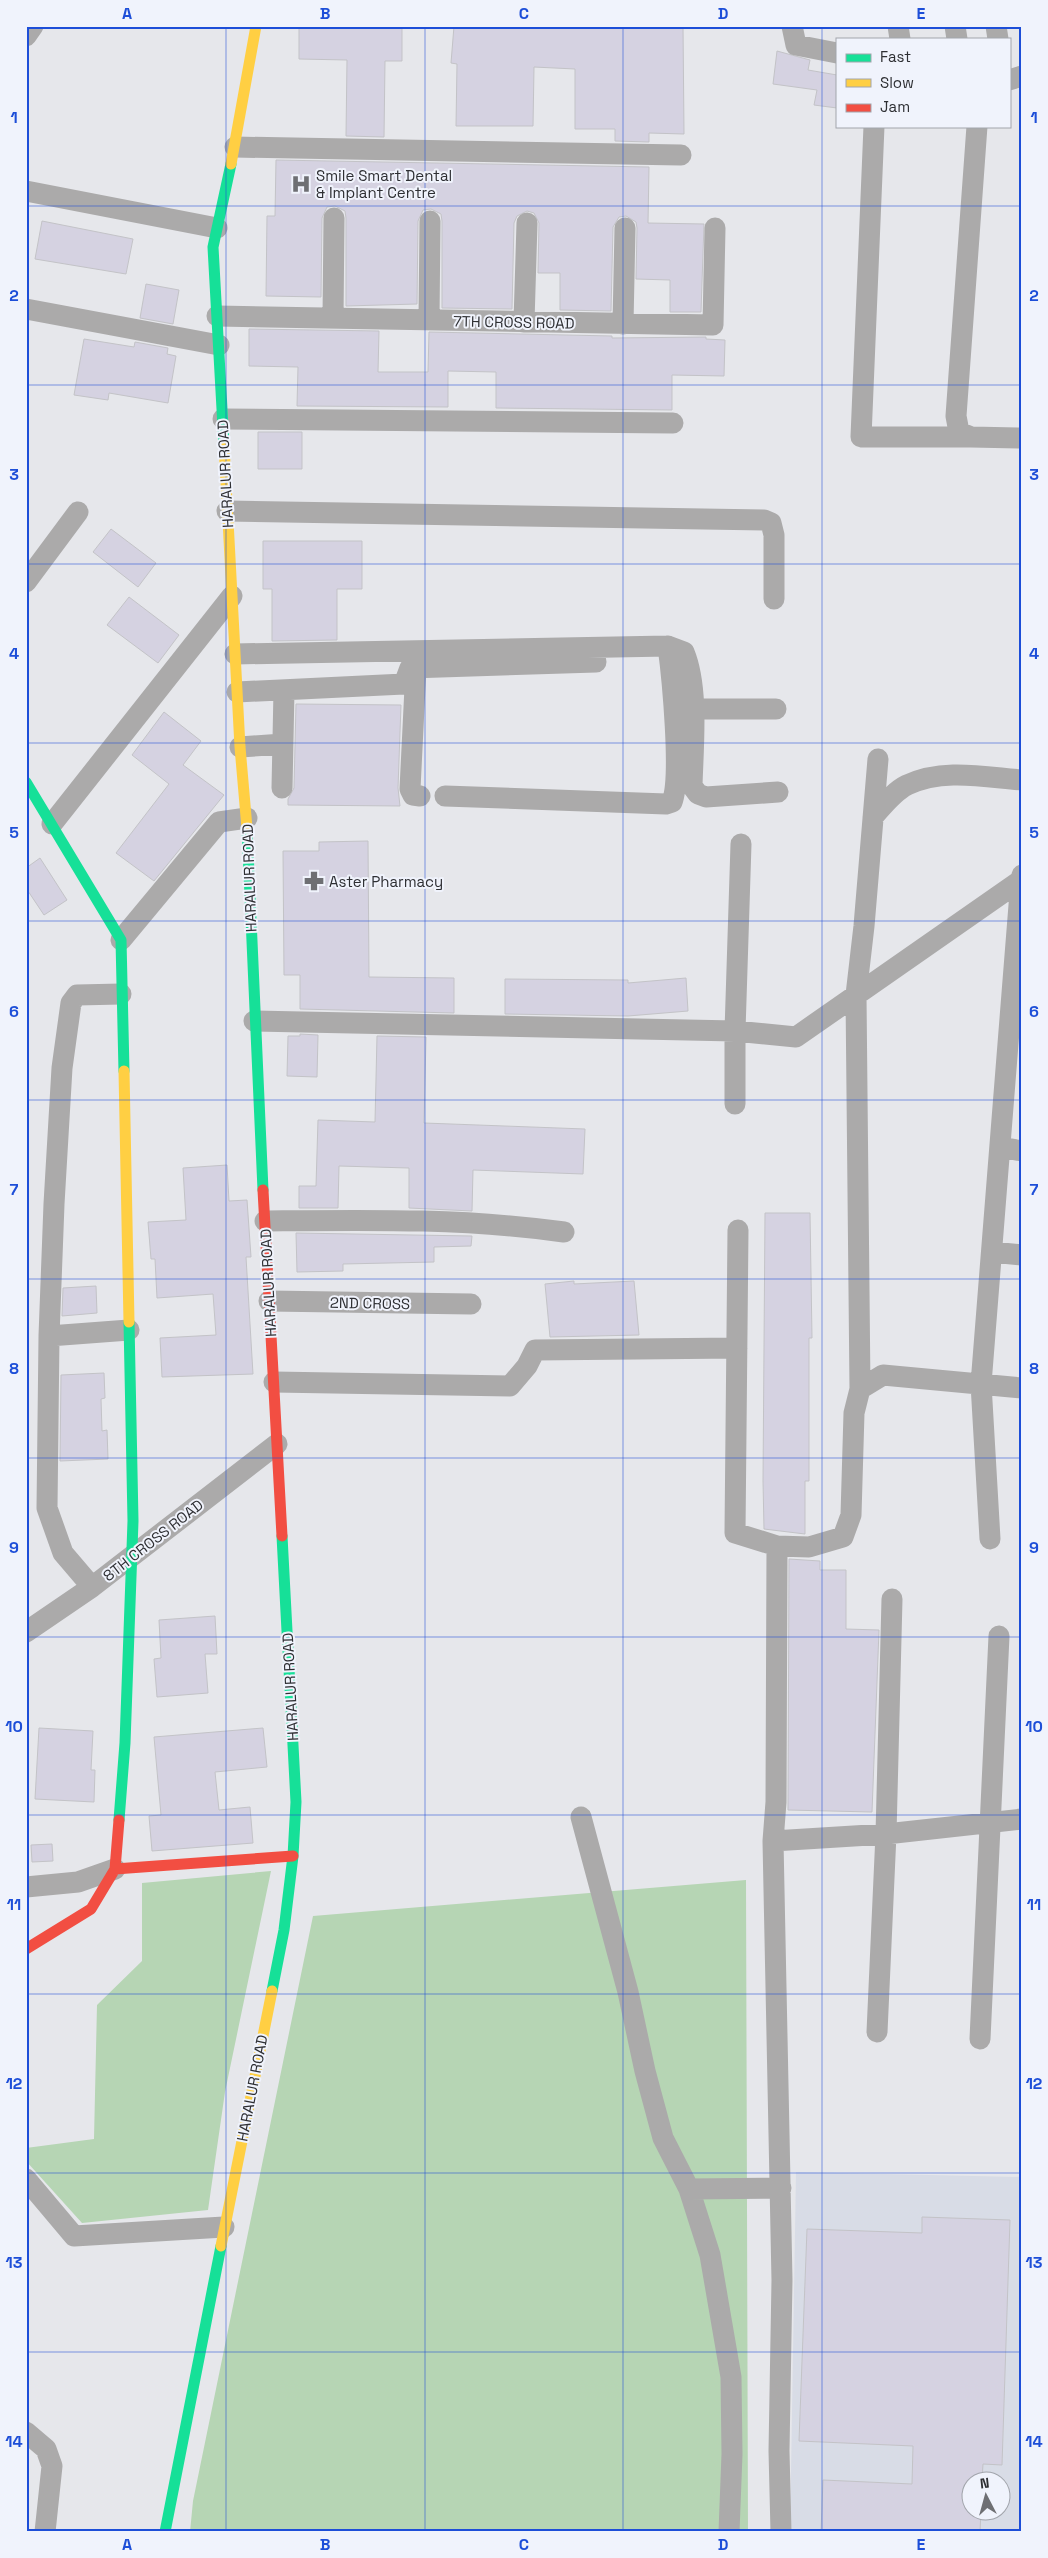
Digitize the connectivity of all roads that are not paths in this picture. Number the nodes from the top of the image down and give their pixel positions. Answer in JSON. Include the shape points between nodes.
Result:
{"nodes":[{"id":1,"x":33,"y":26,"type":"edge"},
{"id":2,"x":256,"y":26,"type":"edge"},
{"id":3,"x":792,"y":26,"type":"edge"},
{"id":4,"x":26,"y":36,"type":"edge"},
{"id":5,"x":836,"y":53,"type":"edge"},
{"id":6,"x":1022,"y":76,"type":"edge"},
{"id":7,"x":1010,"y":80,"type":"edge"},
{"id":8,"x":874,"y":128,"type":"edge"},
{"id":9,"x":977,"y":128,"type":"edge"},
{"id":10,"x":235,"y":147,"type":"junction"},
{"id":11,"x":681,"y":155,"type":"dead end"},
{"id":12,"x":26,"y":191,"type":"edge"},
{"id":13,"x":334,"y":218,"type":"dead end"},
{"id":14,"x":430,"y":220,"type":"dead end"},
{"id":15,"x":527,"y":223,"type":"dead end"},
{"id":16,"x":217,"y":228,"type":"junction"},
{"id":17,"x":625,"y":228,"type":"dead end"},
{"id":18,"x":715,"y":228,"type":"dead end"},
{"id":19,"x":26,"y":309,"type":"edge"},
{"id":20,"x":217,"y":316,"type":"junction"},
{"id":21,"x":333,"y":318,"type":"junction"},
{"id":22,"x":429,"y":320,"type":"junction"},
{"id":23,"x":524,"y":322,"type":"junction"},
{"id":24,"x":622,"y":324,"type":"junction"},
{"id":25,"x":218,"y":345,"type":"junction"},
{"id":26,"x":222,"y":419,"type":"junction"},
{"id":27,"x":674,"y":423,"type":"dead end"},
{"id":28,"x":971,"y":437,"type":"junction"},
{"id":29,"x":1022,"y":438,"type":"edge"},
{"id":30,"x":227,"y":511,"type":"junction"},
{"id":31,"x":78,"y":512,"type":"dead end"},
{"id":32,"x":26,"y":582,"type":"edge"},
{"id":33,"x":232,"y":596,"type":"junction"},
{"id":34,"x":774,"y":598,"type":"dead end"},
{"id":35,"x":668,"y":653,"type":"junction"},
{"id":36,"x":235,"y":654,"type":"junction"},
{"id":37,"x":416,"y":668,"type":"junction"},
{"id":38,"x":284,"y":690,"type":"junction"},
{"id":39,"x":237,"y":692,"type":"junction"},
{"id":40,"x":776,"y":708,"type":"dead end"},
{"id":41,"x":693,"y":709,"type":"junction"},
{"id":42,"x":283,"y":744,"type":"junction"},
{"id":43,"x":240,"y":747,"type":"junction"},
{"id":44,"x":878,"y":760,"type":"dead end"},
{"id":45,"x":1022,"y":780,"type":"edge"},
{"id":46,"x":26,"y":782,"type":"edge"},
{"id":47,"x":282,"y":788,"type":"dead end"},
{"id":48,"x":778,"y":792,"type":"dead end"},
{"id":49,"x":420,"y":796,"type":"dead end"},
{"id":50,"x":445,"y":796,"type":"dead end"},
{"id":51,"x":873,"y":817,"type":"junction"},
{"id":52,"x":248,"y":818,"type":"junction"},
{"id":53,"x":52,"y":824,"type":"junction"},
{"id":54,"x":740,"y":844,"type":"dead end"},
{"id":55,"x":1022,"y":875,"type":"edge"},
{"id":56,"x":1021,"y":880,"type":"edge"},
{"id":57,"x":1019,"y":932,"type":"edge"},
{"id":58,"x":121,"y":940,"type":"junction"},
{"id":59,"x":121,"y":994,"type":"junction"},
{"id":60,"x":856,"y":995,"type":"junction"},
{"id":61,"x":254,"y":1022,"type":"junction"},
{"id":62,"x":735,"y":1031,"type":"junction"},
{"id":63,"x":735,"y":1104,"type":"dead end"},
{"id":64,"x":1000,"y":1147,"type":"junction"},
{"id":65,"x":1022,"y":1150,"type":"edge"},
{"id":66,"x":265,"y":1221,"type":"junction"},
{"id":67,"x":738,"y":1230,"type":"dead end"},
{"id":68,"x":564,"y":1232,"type":"dead end"},
{"id":69,"x":992,"y":1252,"type":"junction"},
{"id":70,"x":1022,"y":1255,"type":"edge"},
{"id":71,"x":269,"y":1301,"type":"junction"},
{"id":72,"x":471,"y":1304,"type":"dead end"},
{"id":73,"x":129,"y":1330,"type":"junction"},
{"id":74,"x":49,"y":1336,"type":"junction"},
{"id":75,"x":737,"y":1348,"type":"junction"},
{"id":76,"x":274,"y":1382,"type":"junction"},
{"id":77,"x":981,"y":1384,"type":"junction"},
{"id":78,"x":1022,"y":1388,"type":"edge"},
{"id":79,"x":860,"y":1389,"type":"junction"},
{"id":80,"x":277,"y":1444,"type":"junction"},
{"id":81,"x":990,"y":1539,"type":"dead end"},
{"id":82,"x":777,"y":1546,"type":"junction"},
{"id":83,"x":132,"y":1555,"type":"junction"},
{"id":84,"x":92,"y":1588,"type":"junction"},
{"id":85,"x":892,"y":1599,"type":"dead end"},
{"id":86,"x":26,"y":1632,"type":"edge"},
{"id":87,"x":999,"y":1636,"type":"dead end"},
{"id":88,"x":580,"y":1817,"type":"dead end"},
{"id":89,"x":1022,"y":1819,"type":"edge"},
{"id":90,"x":989,"y":1823,"type":"junction"},
{"id":91,"x":886,"y":1834,"type":"junction"},
{"id":92,"x":773,"y":1841,"type":"junction"},
{"id":93,"x":294,"y":1856,"type":"junction"},
{"id":94,"x":115,"y":1869,"type":"junction"},
{"id":95,"x":26,"y":1887,"type":"edge"},
{"id":96,"x":26,"y":1949,"type":"edge"},
{"id":97,"x":877,"y":2032,"type":"dead end"},
{"id":98,"x":980,"y":2038,"type":"dead end"},
{"id":99,"x":26,"y":2179,"type":"edge"},
{"id":100,"x":689,"y":2188,"type":"junction"},
{"id":101,"x":781,"y":2188,"type":"junction"},
{"id":102,"x":224,"y":2227,"type":"junction"},
{"id":103,"x":26,"y":2432,"type":"edge"},
{"id":104,"x":45,"y":2532,"type":"edge"},
{"id":105,"x":165,"y":2532,"type":"edge"},
{"id":106,"x":729,"y":2532,"type":"edge"},
{"id":107,"x":781,"y":2532,"type":"edge"}],
"edges":[{"from":1,"to":4,"type":"street"},
{"from":2,"to":10,"type":"street","name":"HARALUR ROAD"},
{"from":3,"to":5,"type":"street","via":[[796,45]]},
{"from":6,"to":7,"type":"street"},
{"from":8,"to":28,"type":"street","via":[[861,437]]},
{"from":9,"to":28,"type":"street","via":[[956,416],[959,432]]},
{"from":10,"to":11,"type":"street"},
{"from":10,"to":16,"type":"street","name":"HARALUR ROAD"},
{"from":12,"to":16,"type":"street"},
{"from":13,"to":21,"type":"street"},
{"from":14,"to":22,"type":"street"},
{"from":15,"to":23,"type":"street"},
{"from":16,"to":20,"type":"street","name":"HARALUR ROAD","via":[[213,247]]},
{"from":17,"to":24,"type":"street"},
{"from":18,"to":24,"type":"street","name":"7TH CROSS ROAD","via":[[713,325]]},
{"from":19,"to":25,"type":"street"},
{"from":20,"to":21,"type":"street","name":"7TH CROSS ROAD"},
{"from":20,"to":25,"type":"street","name":"HARALUR ROAD"},
{"from":21,"to":22,"type":"street","name":"7TH CROSS ROAD"},
{"from":22,"to":23,"type":"street","name":"7TH CROSS ROAD"},
{"from":23,"to":24,"type":"street","name":"7TH CROSS ROAD"},
{"from":25,"to":26,"type":"street","name":"HARALUR ROAD"},
{"from":26,"to":27,"type":"street"},
{"from":26,"to":30,"type":"street","name":"HARALUR ROAD"},
{"from":28,"to":29,"type":"street"},
{"from":30,"to":33,"type":"street","name":"HARALUR ROAD"},
{"from":30,"to":34,"type":"street","via":[[764,520],[771,524],[774,535]]},
{"from":31,"to":32,"type":"street"},
{"from":33,"to":36,"type":"street","name":"HARALUR ROAD"},
{"from":33,"to":53,"type":"street"},
{"from":35,"to":36,"type":"street"},
{"from":35,"to":37,"type":"street"},
{"from":35,"to":41,"type":"street","via":[[684,652]]},
{"from":35,"to":50,"type":"street","via":[[676,758],[672,802]]},
{"from":36,"to":39,"type":"street","name":"HARALUR ROAD"},
{"from":37,"to":38,"type":"street","via":[[407,670],[404,684]]},
{"from":37,"to":49,"type":"street","via":[[410,789],[413,795]]},
{"from":38,"to":39,"type":"street"},
{"from":38,"to":42,"type":"street"},
{"from":39,"to":43,"type":"street","name":"HARALUR ROAD"},
{"from":40,"to":41,"type":"street"},
{"from":41,"to":48,"type":"street","via":[[692,786],[698,794],[706,797]]},
{"from":42,"to":43,"type":"street"},
{"from":42,"to":47,"type":"street"},
{"from":43,"to":52,"type":"street","name":"HARALUR ROAD"},
{"from":44,"to":51,"type":"street"},
{"from":45,"to":51,"type":"street","via":[[955,775],[927,779],[906,786]]},
{"from":46,"to":53,"type":"street"},
{"from":51,"to":60,"type":"street"},
{"from":52,"to":58,"type":"street","via":[[219,822]]},
{"from":52,"to":61,"type":"street","name":"HARALUR ROAD"},
{"from":53,"to":58,"type":"street"},
{"from":54,"to":62,"type":"street"},
{"from":55,"to":56,"type":"street"},
{"from":56,"to":57,"type":"street"},
{"from":56,"to":60,"type":"street"},
{"from":57,"to":64,"type":"street"},
{"from":58,"to":59,"type":"street"},
{"from":59,"to":73,"type":"street"},
{"from":59,"to":74,"type":"street","via":[[77,995],[71,1003],[62,1068]]},
{"from":60,"to":62,"type":"street","via":[[796,1037]]},
{"from":60,"to":79,"type":"street"},
{"from":61,"to":62,"type":"street"},
{"from":61,"to":66,"type":"street","name":"HARALUR ROAD"},
{"from":62,"to":63,"type":"street"},
{"from":64,"to":65,"type":"street"},
{"from":64,"to":69,"type":"street"},
{"from":66,"to":68,"type":"street","via":[[403,1219],[508,1224]]},
{"from":66,"to":71,"type":"street","name":"HARALUR ROAD"},
{"from":67,"to":75,"type":"street"},
{"from":69,"to":70,"type":"street"},
{"from":69,"to":77,"type":"street"},
{"from":71,"to":72,"type":"street","name":"2ND CROSS"},
{"from":71,"to":76,"type":"street","name":"HARALUR ROAD"},
{"from":73,"to":74,"type":"street"},
{"from":73,"to":83,"type":"street"},
{"from":74,"to":84,"type":"street","via":[[47,1508],[63,1553]]},
{"from":75,"to":76,"type":"street","via":[[535,1350],[527,1366],[510,1386]]},
{"from":75,"to":82,"type":"street","via":[[735,1533]]},
{"from":76,"to":80,"type":"street","name":"HARALUR ROAD"},
{"from":77,"to":78,"type":"street"},
{"from":77,"to":79,"type":"street","via":[[883,1375]]},
{"from":77,"to":81,"type":"street"},
{"from":79,"to":82,"type":"street","via":[[854,1413],[851,1515],[843,1537],[809,1547]]},
{"from":80,"to":83,"type":"street","name":"8TH CROSS ROAD"},
{"from":80,"to":93,"type":"street","name":"HARALUR ROAD","via":[[296,1802]]},
{"from":82,"to":92,"type":"street"},
{"from":83,"to":84,"type":"street","name":"8TH CROSS ROAD"},
{"from":83,"to":94,"type":"street","via":[[125,1743]]},
{"from":84,"to":86,"type":"street","name":"8TH CROSS ROAD"},
{"from":85,"to":91,"type":"street"},
{"from":87,"to":90,"type":"street"},
{"from":88,"to":100,"type":"street","via":[[628,1992],[663,2138]]},
{"from":89,"to":90,"type":"street"},
{"from":90,"to":91,"type":"street"},
{"from":90,"to":98,"type":"street"},
{"from":91,"to":92,"type":"street"},
{"from":91,"to":97,"type":"street"},
{"from":92,"to":101,"type":"street"},
{"from":93,"to":94,"type":"street"},
{"from":93,"to":102,"type":"street","name":"HARALUR ROAD","via":[[284,1930]]},
{"from":94,"to":95,"type":"street","via":[[78,1882]]},
{"from":94,"to":96,"type":"street","via":[[91,1909]]},
{"from":99,"to":102,"type":"street","via":[[74,2236]]},
{"from":100,"to":101,"type":"street"},
{"from":100,"to":106,"type":"street","via":[[710,2255],[731,2377]]},
{"from":101,"to":107,"type":"street"},
{"from":102,"to":105,"type":"street","name":"HARALUR ROAD"},
{"from":103,"to":104,"type":"street","via":[[46,2449],[52,2466]]}]}
